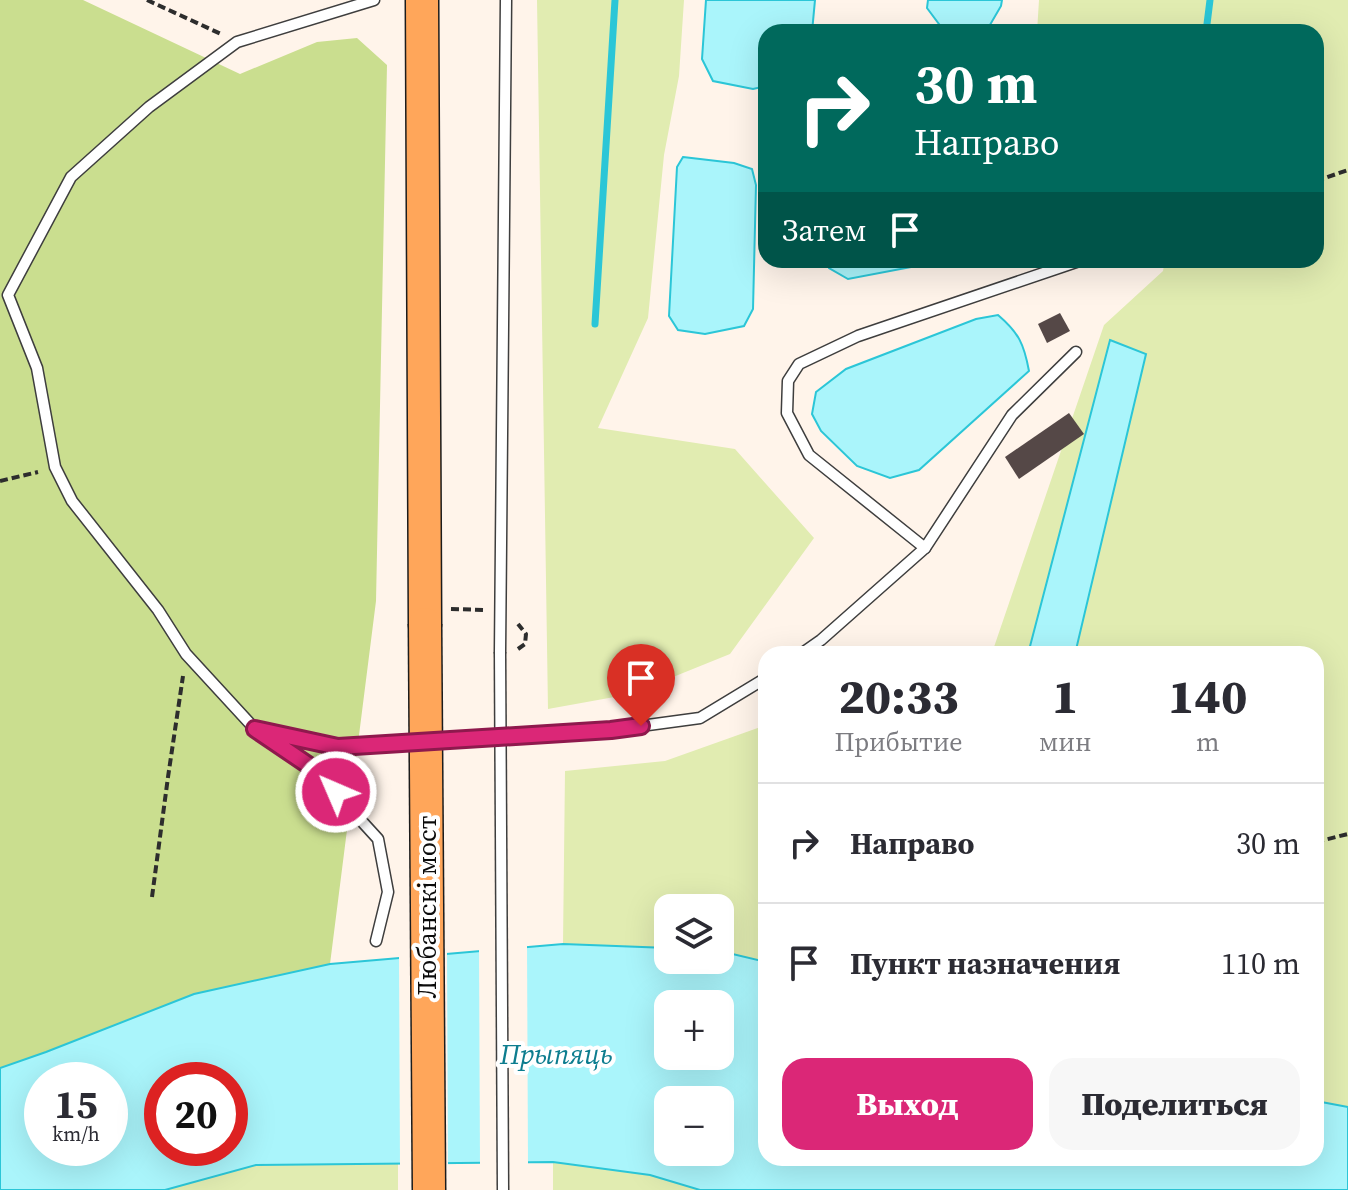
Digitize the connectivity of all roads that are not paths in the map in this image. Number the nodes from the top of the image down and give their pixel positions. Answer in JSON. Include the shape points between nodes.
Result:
{"nodes":[{"id":1,"x":374,"y":0,"type":"edge"},
{"id":2,"x":422,"y":0,"type":"edge"},
{"id":3,"x":506,"y":0,"type":"edge"},
{"id":4,"x":1058,"y":268,"type":"edge"},
{"id":5,"x":1076,"y":352,"type":"dead end"},
{"id":6,"x":925,"y":548,"type":"junction"},
{"id":7,"x":812,"y":646,"type":"edge"},
{"id":8,"x":758,"y":683,"type":"edge"},
{"id":9,"x":255,"y":729,"type":"junction"},
{"id":10,"x":376,"y":941,"type":"dead end"},
{"id":11,"x":429,"y":1190,"type":"edge"},
{"id":12,"x":503,"y":1190,"type":"edge"}],
"edges":[{"from":1,"to":9,"type":"lane","via":[[237,42],[149,107],[71,177],[8,295],[37,368],[55,467],[72,501],[186,654]]},
{"from":2,"to":11,"type":"main road","name":"Любанскі мост","bridge":true,"via":[[438,617]]},
{"from":3,"to":12,"type":"lane","bridge":true,"via":[[500,652]]},
{"from":4,"to":6,"type":"lane","via":[[858,336],[799,364],[788,381],[787,413],[809,455]]},
{"from":5,"to":6,"type":"lane","via":[[1012,415]]},
{"from":6,"to":7,"type":"lane"},
{"from":8,"to":9,"type":"lane","via":[[700,718],[611,730],[338,747]]},
{"from":9,"to":10,"type":"lane","via":[[314,769],[378,839],[388,892]]}]}
